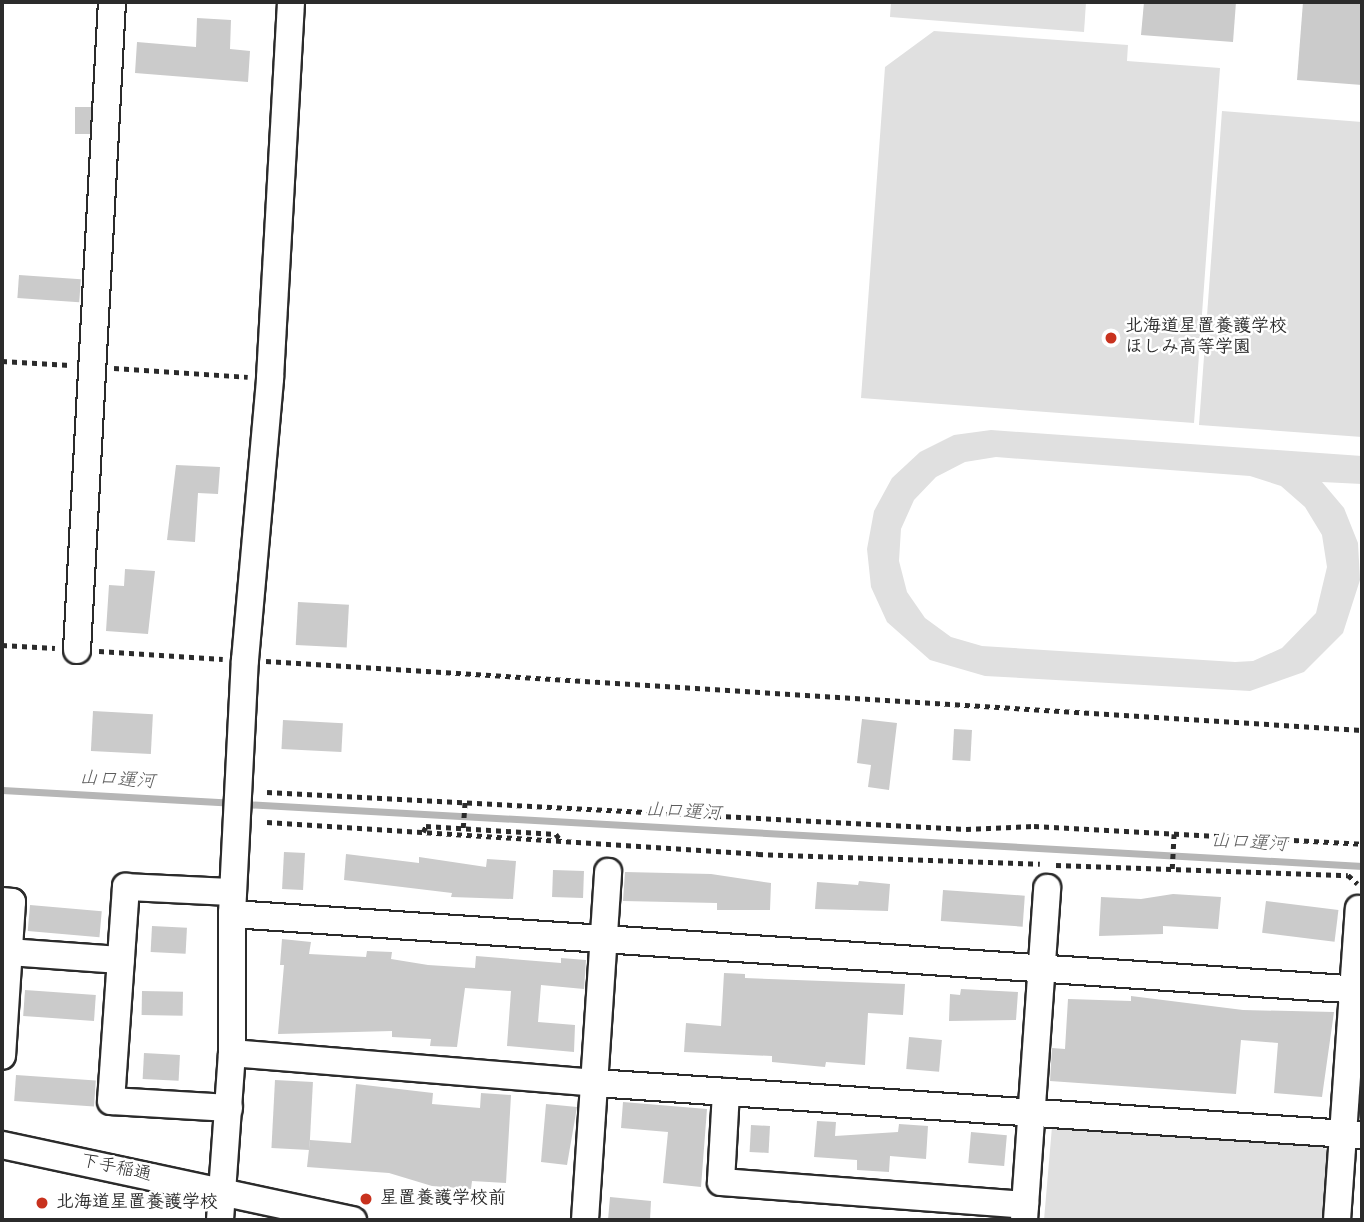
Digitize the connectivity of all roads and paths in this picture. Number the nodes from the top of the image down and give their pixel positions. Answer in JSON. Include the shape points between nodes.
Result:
{"nodes":[{"id":1,"x":112,"y":2,"type":"edge"},
{"id":2,"x":290,"y":2,"type":"edge"},
{"id":3,"x":2,"y":361,"type":"edge"},
{"id":4,"x":91,"y":366,"type":"junction"},
{"id":5,"x":270,"y":378,"type":"junction"},
{"id":6,"x":2,"y":645,"type":"edge"},
{"id":7,"x":77,"y":650,"type":"junction"},
{"id":8,"x":245,"y":660,"type":"junction"},
{"id":9,"x":1362,"y":730,"type":"edge"},
{"id":10,"x":267,"y":792,"type":"dead end"},
{"id":11,"x":465,"y":802,"type":"junction"},
{"id":12,"x":267,"y":822,"type":"dead end"},
{"id":13,"x":463,"y":828,"type":"junction"},
{"id":14,"x":423,"y":832,"type":"junction"},
{"id":15,"x":1173,"y":837,"type":"junction"},
{"id":16,"x":561,"y":841,"type":"junction"},
{"id":17,"x":1362,"y":844,"type":"edge"},
{"id":18,"x":1172,"y":869,"type":"junction"},
{"id":19,"x":608,"y":872,"type":"dead end"},
{"id":20,"x":1047,"y":888,"type":"dead end"},
{"id":21,"x":1361,"y":897,"type":"edge"},
{"id":22,"x":2,"y":901,"type":"edge"},
{"id":23,"x":233,"y":903,"type":"junction"},
{"id":24,"x":604,"y":940,"type":"junction"},
{"id":25,"x":9,"y":952,"type":"junction"},
{"id":26,"x":121,"y":960,"type":"junction"},
{"id":27,"x":1041,"y":969,"type":"junction"},
{"id":28,"x":1357,"y":990,"type":"edge"},
{"id":29,"x":2,"y":1045,"type":"edge"},
{"id":30,"x":232,"y":1054,"type":"junction"},
{"id":31,"x":2,"y":1056,"type":"edge"},
{"id":32,"x":594,"y":1083,"type":"junction"},
{"id":33,"x":726,"y":1092,"type":"junction"},
{"id":34,"x":229,"y":1108,"type":"junction"},
{"id":35,"x":1031,"y":1113,"type":"junction"},
{"id":36,"x":1352,"y":1134,"type":"edge"},
{"id":37,"x":2,"y":1145,"type":"edge"},
{"id":38,"x":224,"y":1192,"type":"junction"},
{"id":39,"x":1025,"y":1213,"type":"edge"},
{"id":40,"x":220,"y":1220,"type":"edge"},
{"id":41,"x":353,"y":1220,"type":"edge"},
{"id":42,"x":585,"y":1220,"type":"edge"},
{"id":43,"x":1337,"y":1220,"type":"edge"}],
"edges":[{"from":1,"to":4,"type":"street"},
{"from":2,"to":5,"type":"street"},
{"from":3,"to":4,"type":"path"},
{"from":4,"to":5,"type":"path"},
{"from":4,"to":7,"type":"street"},
{"from":5,"to":8,"type":"street"},
{"from":6,"to":7,"type":"path"},
{"from":7,"to":8,"type":"path"},
{"from":8,"to":9,"type":"path"},
{"from":8,"to":23,"type":"street"},
{"from":10,"to":11,"type":"path"},
{"from":11,"to":13,"type":"path"},
{"from":11,"to":15,"type":"path","via":[[966,829],[1034,826]]},
{"from":12,"to":14,"type":"path"},
{"from":13,"to":14,"type":"path","via":[[426,826]]},
{"from":13,"to":16,"type":"path","via":[[556,834]]},
{"from":14,"to":16,"type":"path"},
{"from":15,"to":17,"type":"path"},
{"from":15,"to":18,"type":"path"},
{"from":16,"to":18,"type":"path","via":[[758,854]]},
{"from":18,"to":21,"type":"path","via":[[1348,875]]},
{"from":19,"to":24,"type":"street"},
{"from":20,"to":27,"type":"street"},
{"from":21,"to":28,"type":"street"},
{"from":22,"to":25,"type":"street","via":[[12,902]]},
{"from":23,"to":24,"type":"street"},
{"from":23,"to":26,"type":"street","via":[[126,887]]},
{"from":23,"to":30,"type":"street"},
{"from":24,"to":27,"type":"street"},
{"from":24,"to":32,"type":"street"},
{"from":25,"to":26,"type":"street"},
{"from":25,"to":29,"type":"street"},
{"from":26,"to":34,"type":"street","via":[[111,1101]]},
{"from":27,"to":28,"type":"street"},
{"from":27,"to":35,"type":"street"},
{"from":28,"to":36,"type":"street"},
{"from":29,"to":31,"type":"street"},
{"from":30,"to":32,"type":"street"},
{"from":30,"to":34,"type":"street"},
{"from":32,"to":33,"type":"street"},
{"from":32,"to":42,"type":"street"},
{"from":33,"to":35,"type":"street"},
{"from":33,"to":39,"type":"street","via":[[721,1182]]},
{"from":34,"to":38,"type":"street"},
{"from":35,"to":36,"type":"street"},
{"from":35,"to":39,"type":"street"},
{"from":36,"to":43,"type":"street"},
{"from":37,"to":38,"type":"street","name":"下手稲通"},
{"from":38,"to":40,"type":"street"},
{"from":38,"to":41,"type":"street","name":"下手稲通"}]}
